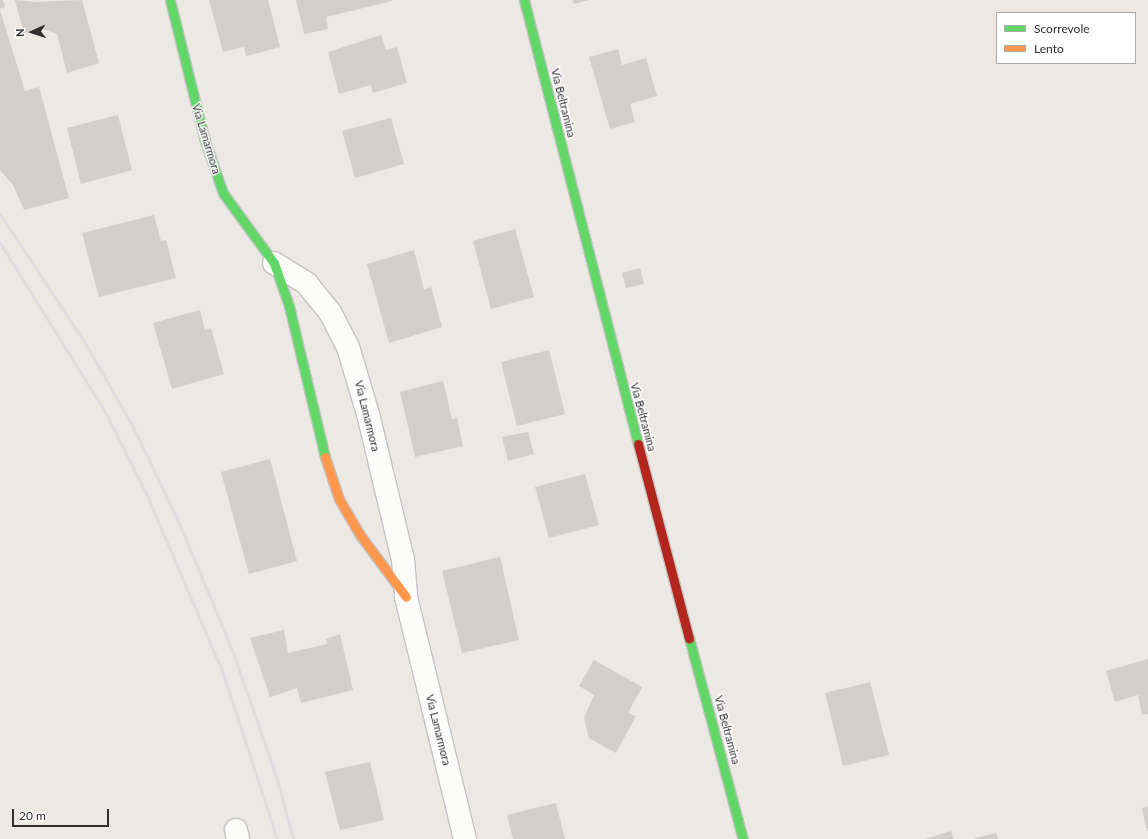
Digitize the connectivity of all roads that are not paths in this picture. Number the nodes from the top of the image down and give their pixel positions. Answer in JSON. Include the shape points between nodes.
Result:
{"nodes":[{"id":1,"x":170,"y":0,"type":"edge"},
{"id":2,"x":524,"y":0,"type":"edge"},
{"id":3,"x":274,"y":263,"type":"junction"},
{"id":4,"x":406,"y":597,"type":"junction"},
{"id":5,"x":465,"y":839,"type":"edge"},
{"id":6,"x":743,"y":839,"type":"edge"}],
"edges":[{"from":1,"to":3,"type":"street","name":"Via Lamarmora","via":[[205,141],[223,193]]},
{"from":2,"to":6,"type":"street","name":"Via Beltramina","via":[[640,454]]},
{"from":3,"to":4,"type":"street","name":"Via Lamarmora","via":[[289,306],[329,475],[338,499]]},
{"from":3,"to":4,"type":"street","name":"Via Lamarmora","via":[[307,284],[331,314],[348,348],[368,414],[403,560]]},
{"from":4,"to":5,"type":"street","name":"Via Lamarmora"}]}
